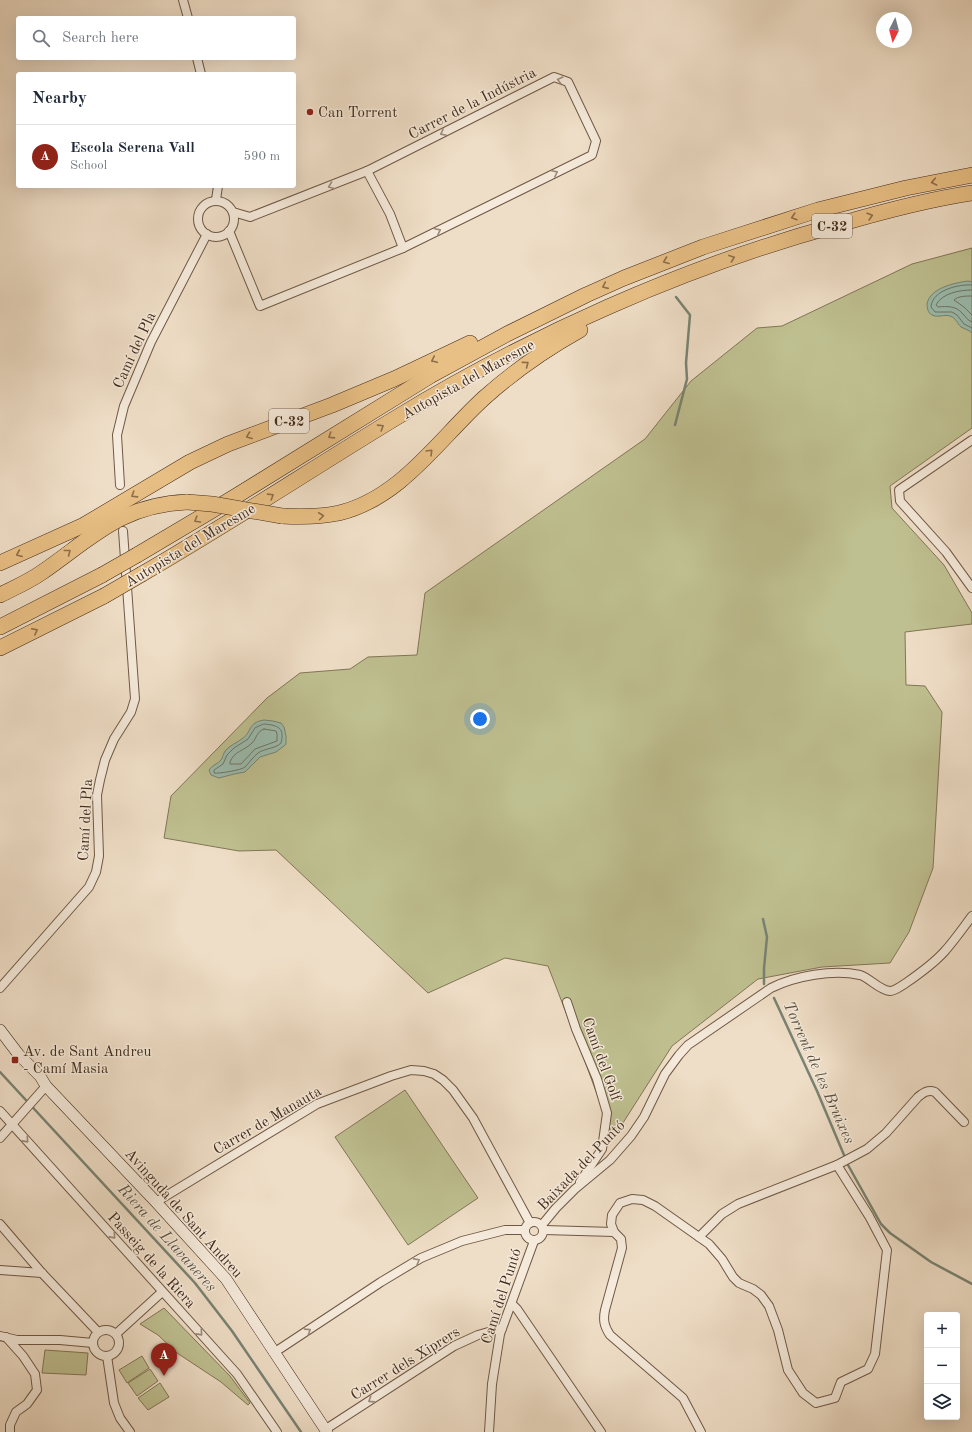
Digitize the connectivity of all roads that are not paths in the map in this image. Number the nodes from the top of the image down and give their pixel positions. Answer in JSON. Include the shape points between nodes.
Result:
{"nodes":[{"id":1,"x":183,"y":0,"type":"edge"},
{"id":2,"x":187,"y":16,"type":"edge"},
{"id":3,"x":198,"y":60,"type":"edge"},
{"id":4,"x":200,"y":72,"type":"edge"},
{"id":5,"x":367,"y":171,"type":"junction"},
{"id":6,"x":972,"y":175,"type":"edge"},
{"id":7,"x":218,"y":188,"type":"edge"},
{"id":8,"x":972,"y":193,"type":"edge"},
{"id":9,"x":216,"y":200,"type":"junction"},
{"id":10,"x":233,"y":212,"type":"junction"},
{"id":11,"x":229,"y":231,"type":"junction"},
{"id":12,"x":207,"y":234,"type":"junction"},
{"id":13,"x":403,"y":248,"type":"junction"},
{"id":14,"x":696,"y":271,"type":"junction"},
{"id":15,"x":586,"y":295,"type":"junction"},
{"id":16,"x":972,"y":440,"type":"edge"},
{"id":17,"x":120,"y":485,"type":"dead end"},
{"id":18,"x":123,"y":531,"type":"dead end"},
{"id":19,"x":0,"y":563,"type":"edge"},
{"id":20,"x":972,"y":588,"type":"edge"},
{"id":21,"x":0,"y":595,"type":"edge"},
{"id":22,"x":0,"y":627,"type":"edge"},
{"id":23,"x":0,"y":648,"type":"edge"},
{"id":24,"x":972,"y":916,"type":"edge"},
{"id":25,"x":0,"y":988,"type":"edge"},
{"id":26,"x":567,"y":1002,"type":"dead end"},
{"id":27,"x":0,"y":1030,"type":"edge"},
{"id":28,"x":46,"y":1086,"type":"junction"},
{"id":29,"x":0,"y":1111,"type":"edge"},
{"id":30,"x":964,"y":1122,"type":"dead end"},
{"id":31,"x":12,"y":1124,"type":"junction"},
{"id":32,"x":0,"y":1138,"type":"edge"},
{"id":33,"x":837,"y":1165,"type":"junction"},
{"id":34,"x":575,"y":1189,"type":"junction"},
{"id":35,"x":156,"y":1202,"type":"junction"},
{"id":36,"x":0,"y":1224,"type":"edge"},
{"id":37,"x":527,"y":1226,"type":"junction"},
{"id":38,"x":543,"y":1228,"type":"junction"},
{"id":39,"x":614,"y":1232,"type":"junction"},
{"id":40,"x":699,"y":1236,"type":"junction"},
{"id":41,"x":534,"y":1241,"type":"junction"},
{"id":42,"x":0,"y":1270,"type":"edge"},
{"id":43,"x":42,"y":1272,"type":"junction"},
{"id":44,"x":162,"y":1292,"type":"junction"},
{"id":45,"x":512,"y":1304,"type":"junction"},
{"id":46,"x":502,"y":1328,"type":"junction"},
{"id":47,"x":98,"y":1332,"type":"junction"},
{"id":48,"x":116,"y":1334,"type":"junction"},
{"id":49,"x":3,"y":1336,"type":"edge"},
{"id":50,"x":92,"y":1343,"type":"junction"},
{"id":51,"x":275,"y":1352,"type":"junction"},
{"id":52,"x":107,"y":1356,"type":"junction"},
{"id":53,"x":327,"y":1431,"type":"edge"},
{"id":54,"x":10,"y":1432,"type":"edge"},
{"id":55,"x":130,"y":1432,"type":"edge"},
{"id":56,"x":277,"y":1432,"type":"edge"},
{"id":57,"x":489,"y":1432,"type":"edge"},
{"id":58,"x":601,"y":1432,"type":"edge"},
{"id":59,"x":701,"y":1432,"type":"edge"}],
"edges":[{"from":1,"to":2,"type":"street"},
{"from":3,"to":4,"type":"street"},
{"from":5,"to":10,"type":"street","name":"Carrer de la Indústria","one_way":true,"via":[[250,217]]},
{"from":5,"to":13,"type":"street","via":[[390,214]]},
{"from":13,"to":5,"type":"street","name":"Carrer de la Indústria","one_way":true,"via":[[592,155],[596,141],[590,128],[568,82],[554,77]]},
{"from":6,"to":15,"type":"highway","name":"Autopista del Maresme","number":"C-32","one_way":true,"via":[[899,189],[818,210],[703,247]]},
{"from":7,"to":9,"type":"street"},
{"from":14,"to":8,"type":"highway","name":"Autopista del Maresme","number":"C-32","one_way":true,"via":[[799,235],[918,204]]},
{"from":9,"to":10,"type":"street","via":[[226,204]]},
{"from":9,"to":12,"type":"street","via":[[204,204],[198,214],[198,225]]},
{"from":10,"to":11,"type":"street","via":[[233,224]]},
{"from":11,"to":12,"type":"street","via":[[218,237]]},
{"from":11,"to":13,"type":"street","name":"Carrer de la Indústria","via":[[260,306]]},
{"from":12,"to":17,"type":"street","name":"Camí del Pla","via":[[152,342],[124,406],[117,435]]},
{"from":21,"to":14,"type":"highway","number":"C-32","one_way":true,"bridge":true,"via":[[40,573],[105,526],[159,504],[212,504],[303,517],[339,513],[358,507],[376,498],[411,472],[484,398],[526,363],[599,320],[648,301]]},
{"from":23,"to":14,"type":"highway","name":"Autopista del Maresme","number":"C-32","one_way":true,"bridge":true,"via":[[104,596],[204,539],[395,418],[482,369],[548,335]]},
{"from":15,"to":19,"type":"highway","number":"C-32","one_way":true,"via":[[544,308],[394,379],[228,444],[178,468],[84,525]]},
{"from":15,"to":22,"type":"highway","name":"Autopista del Maresme","number":"C-32","one_way":true,"bridge":true,"via":[[430,376],[138,555]]},
{"from":16,"to":20,"type":"street","via":[[899,490],[900,501],[946,552]]},
{"from":18,"to":25,"type":"street","name":"Camí del Pla","via":[[135,699],[131,712],[114,739],[100,780],[97,795],[99,856],[96,872],[90,887]]},
{"from":24,"to":34,"type":"street","name":"Baixada del Puntó","via":[[939,958],[918,975],[891,991],[860,976],[825,974],[804,976],[784,982],[758,996],[688,1045],[678,1055],[631,1136],[610,1160]]},
{"from":26,"to":34,"type":"street","name":"Camí del Golf","via":[[597,1079],[607,1113],[602,1149]]},
{"from":27,"to":28,"type":"street","name":"Avinguda de Sant Andreu"},
{"from":28,"to":31,"type":"street"},
{"from":28,"to":35,"type":"street","name":"Avinguda de Sant Andreu"},
{"from":29,"to":31,"type":"street","name":"Passeig de la Riera"},
{"from":30,"to":33,"type":"street","via":[[930,1090],[918,1097],[874,1144]]},
{"from":31,"to":32,"type":"street"},
{"from":31,"to":44,"type":"street","name":"Passeig de la Riera","one_way":true},
{"from":33,"to":40,"type":"street","via":[[738,1204],[722,1214]]},
{"from":33,"to":40,"type":"street","via":[[887,1250],[875,1354],[868,1369],[841,1382],[835,1398],[816,1403],[803,1393],[788,1370],[769,1306],[761,1295],[733,1277],[722,1259]]},
{"from":34,"to":38,"type":"street","name":"Baixada del Puntó","via":[[556,1208]]},
{"from":35,"to":37,"type":"street","name":"Carrer de Manauta","via":[[317,1104],[391,1076],[417,1070],[434,1074],[443,1080],[474,1118]]},
{"from":35,"to":51,"type":"street","name":"Avinguda de Sant Andreu","via":[[226,1279]]},
{"from":36,"to":43,"type":"street"},
{"from":37,"to":38,"type":"street","via":[[539,1223]]},
{"from":37,"to":41,"type":"street","via":[[527,1236]]},
{"from":51,"to":37,"type":"street","one_way":true,"via":[[421,1258],[462,1241]]},
{"from":38,"to":39,"type":"street"},
{"from":38,"to":41,"type":"street","via":[[540,1238]]},
{"from":39,"to":40,"type":"street","via":[[611,1224],[612,1215],[620,1203],[632,1198],[655,1206]]},
{"from":39,"to":59,"type":"street","via":[[621,1239],[622,1248],[603,1319],[605,1327],[610,1335],[683,1398]]},
{"from":41,"to":45,"type":"street","name":"Camí del Puntó"},
{"from":42,"to":43,"type":"street"},
{"from":43,"to":47,"type":"street"},
{"from":44,"to":48,"type":"street"},
{"from":44,"to":56,"type":"street","name":"Passeig de la Riera","one_way":true,"via":[[237,1374]]},
{"from":45,"to":46,"type":"street","name":"Camí del Puntó"},
{"from":45,"to":58,"type":"street"},
{"from":46,"to":53,"type":"street","name":"Carrer dels Xiprers","one_way":true,"via":[[454,1346]]},
{"from":46,"to":57,"type":"street","name":"Camí del Puntó","via":[[492,1384]]},
{"from":47,"to":48,"type":"street","via":[[108,1330]]},
{"from":47,"to":50,"type":"street"},
{"from":48,"to":52,"type":"street","via":[[118,1348],[113,1355]]},
{"from":49,"to":50,"type":"street","via":[[17,1340]]},
{"from":49,"to":54,"type":"street","via":[[23,1356],[35,1374],[38,1390],[27,1404],[16,1412],[10,1425]]},
{"from":50,"to":52,"type":"street","via":[[96,1352]]},
{"from":51,"to":53,"type":"street","name":"Avinguda de Sant Andreu"},
{"from":52,"to":55,"type":"street","via":[[114,1403]]}]}
